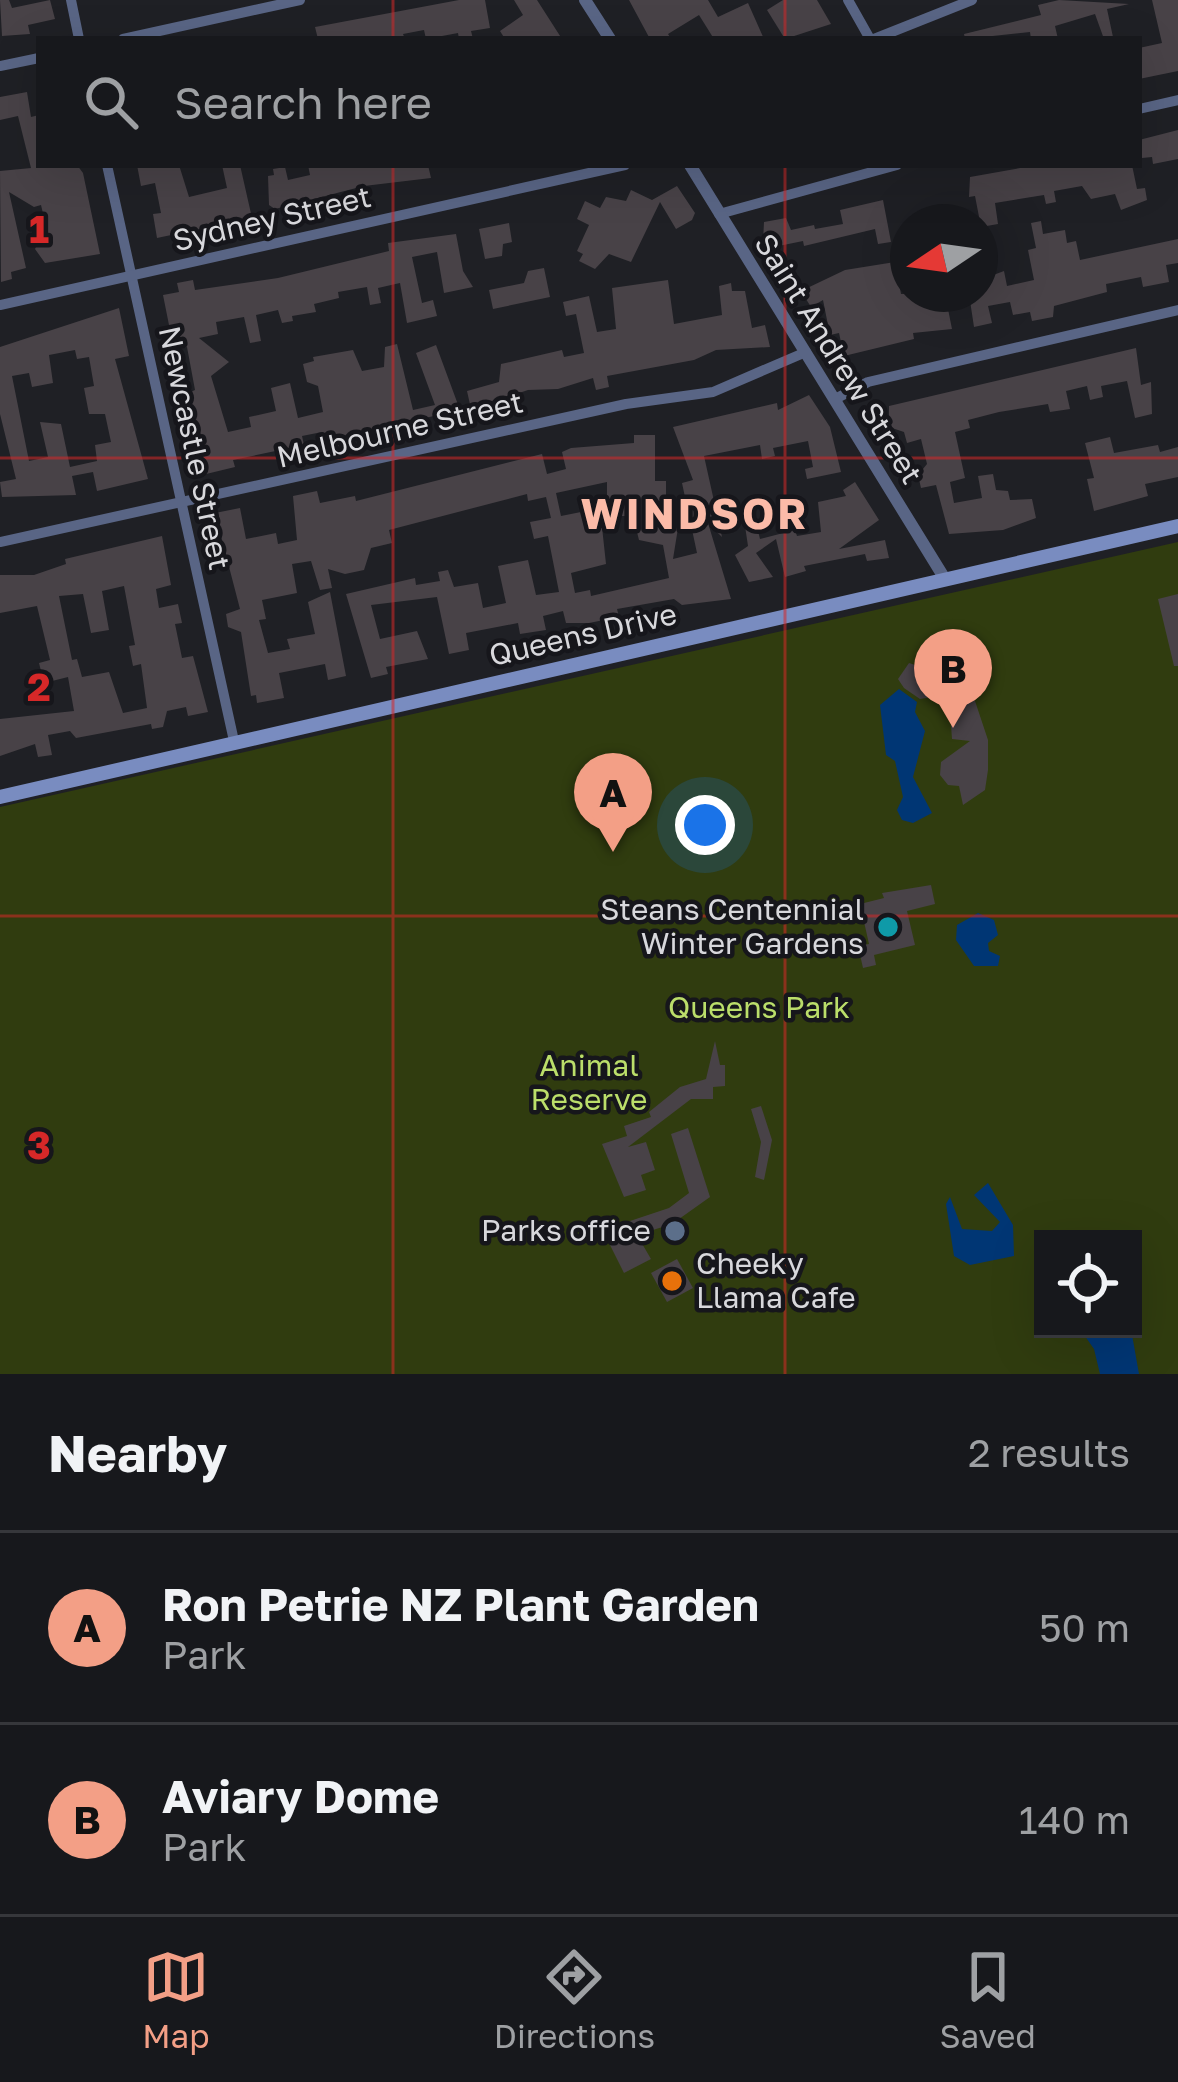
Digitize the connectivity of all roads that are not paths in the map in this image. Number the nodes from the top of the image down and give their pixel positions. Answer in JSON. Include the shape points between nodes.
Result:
{"nodes":[{"id":1,"x":71,"y":0,"type":"edge"},
{"id":2,"x":300,"y":0,"type":"edge"},
{"id":3,"x":585,"y":0,"type":"edge"},
{"id":4,"x":848,"y":0,"type":"edge"},
{"id":5,"x":972,"y":0,"type":"edge"},
{"id":6,"x":79,"y":36,"type":"edge"},
{"id":7,"x":137,"y":36,"type":"edge"},
{"id":8,"x":608,"y":36,"type":"edge"},
{"id":9,"x":870,"y":36,"type":"edge"},
{"id":10,"x":880,"y":36,"type":"edge"},
{"id":11,"x":36,"y":59,"type":"edge"},
{"id":12,"x":0,"y":66,"type":"edge"},
{"id":13,"x":1178,"y":100,"type":"edge"},
{"id":14,"x":1142,"y":108,"type":"edge"},
{"id":15,"x":108,"y":168,"type":"edge"},
{"id":16,"x":612,"y":168,"type":"edge"},
{"id":17,"x":692,"y":168,"type":"edge"},
{"id":18,"x":886,"y":168,"type":"edge"},
{"id":19,"x":719,"y":214,"type":"junction"},
{"id":20,"x":131,"y":276,"type":"junction"},
{"id":21,"x":0,"y":304,"type":"edge"},
{"id":22,"x":1178,"y":310,"type":"edge"},
{"id":23,"x":806,"y":352,"type":"junction"},
{"id":24,"x":835,"y":399,"type":"junction"},
{"id":25,"x":182,"y":502,"type":"junction"},
{"id":26,"x":1178,"y":526,"type":"edge"},
{"id":27,"x":0,"y":542,"type":"edge"},
{"id":28,"x":945,"y":579,"type":"junction"},
{"id":29,"x":234,"y":741,"type":"junction"},
{"id":30,"x":0,"y":797,"type":"edge"}],
"edges":[{"from":1,"to":6,"type":"street"},
{"from":2,"to":7,"type":"street"},
{"from":3,"to":8,"type":"street"},
{"from":4,"to":9,"type":"street"},
{"from":5,"to":10,"type":"street"},
{"from":11,"to":12,"type":"street"},
{"from":13,"to":14,"type":"street"},
{"from":15,"to":20,"type":"street","name":"Newcastle Street"},
{"from":16,"to":20,"type":"street","name":"Sydney Street"},
{"from":17,"to":19,"type":"street","name":"Saint Andrew Street"},
{"from":18,"to":19,"type":"street"},
{"from":19,"to":23,"type":"street","name":"Saint Andrew Street"},
{"from":20,"to":21,"type":"street","name":"Sydney Street"},
{"from":20,"to":25,"type":"street","name":"Newcastle Street"},
{"from":22,"to":24,"type":"street","via":[[868,382]]},
{"from":23,"to":24,"type":"street","name":"Saint Andrew Street"},
{"from":23,"to":25,"type":"street","name":"Melbourne Street","via":[[712,392]]},
{"from":24,"to":28,"type":"street","name":"Saint Andrew Street"},
{"from":25,"to":27,"type":"street","name":"Melbourne Street"},
{"from":25,"to":29,"type":"street","name":"Newcastle Street"},
{"from":26,"to":28,"type":"main road","name":"Queens Drive"},
{"from":28,"to":29,"type":"main road","name":"Queens Drive"},
{"from":29,"to":30,"type":"main road","name":"Queens Drive"}]}
